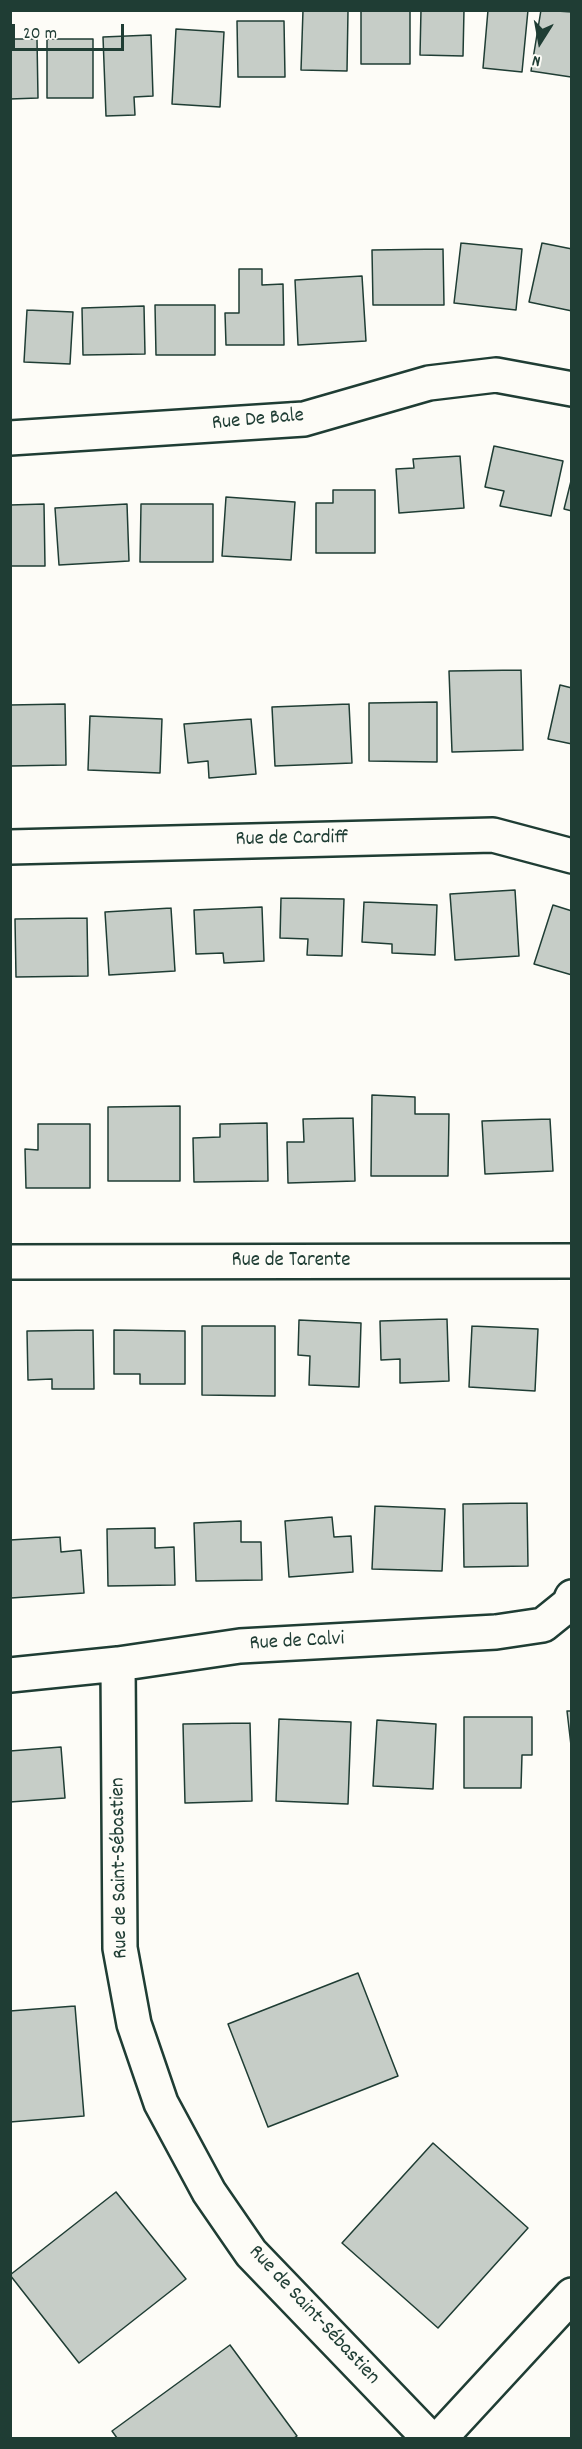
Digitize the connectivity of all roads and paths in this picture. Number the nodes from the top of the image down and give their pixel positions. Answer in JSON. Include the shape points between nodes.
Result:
{"nodes":[{"id":1,"x":572,"y":389,"type":"edge"},
{"id":2,"x":10,"y":438,"type":"edge"},
{"id":3,"x":10,"y":847,"type":"edge"},
{"id":4,"x":572,"y":856,"type":"edge"},
{"id":5,"x":572,"y":1261,"type":"edge"},
{"id":6,"x":10,"y":1262,"type":"edge"},
{"id":7,"x":572,"y":1597,"type":"edge"},
{"id":8,"x":118,"y":1664,"type":"junction"},
{"id":9,"x":10,"y":1675,"type":"edge"},
{"id":10,"x":572,"y":2295,"type":"edge"},
{"id":11,"x":429,"y":2439,"type":"edge"},
{"id":12,"x":440,"y":2439,"type":"edge"}],
"edges":[{"from":1,"to":2,"type":"street","name":"Rue De Bale","via":[[496,375],[429,383],[304,419]]},
{"from":3,"to":4,"type":"street","name":"Rue de Cardiff","via":[[493,835]]},
{"from":5,"to":6,"type":"street","name":"Rue de Tarente"},
{"from":7,"to":8,"type":"street","name":"Rue de Calvi","via":[[543,1625],[508,1631],[240,1646]]},
{"from":8,"to":9,"type":"street","name":"Rue de Calvi"},
{"from":8,"to":11,"type":"street","name":"Rue de Saint-Sébastien","via":[[120,1948],[134,2024],[161,2103],[208,2192],[251,2253]]},
{"from":10,"to":12,"type":"street"}]}
